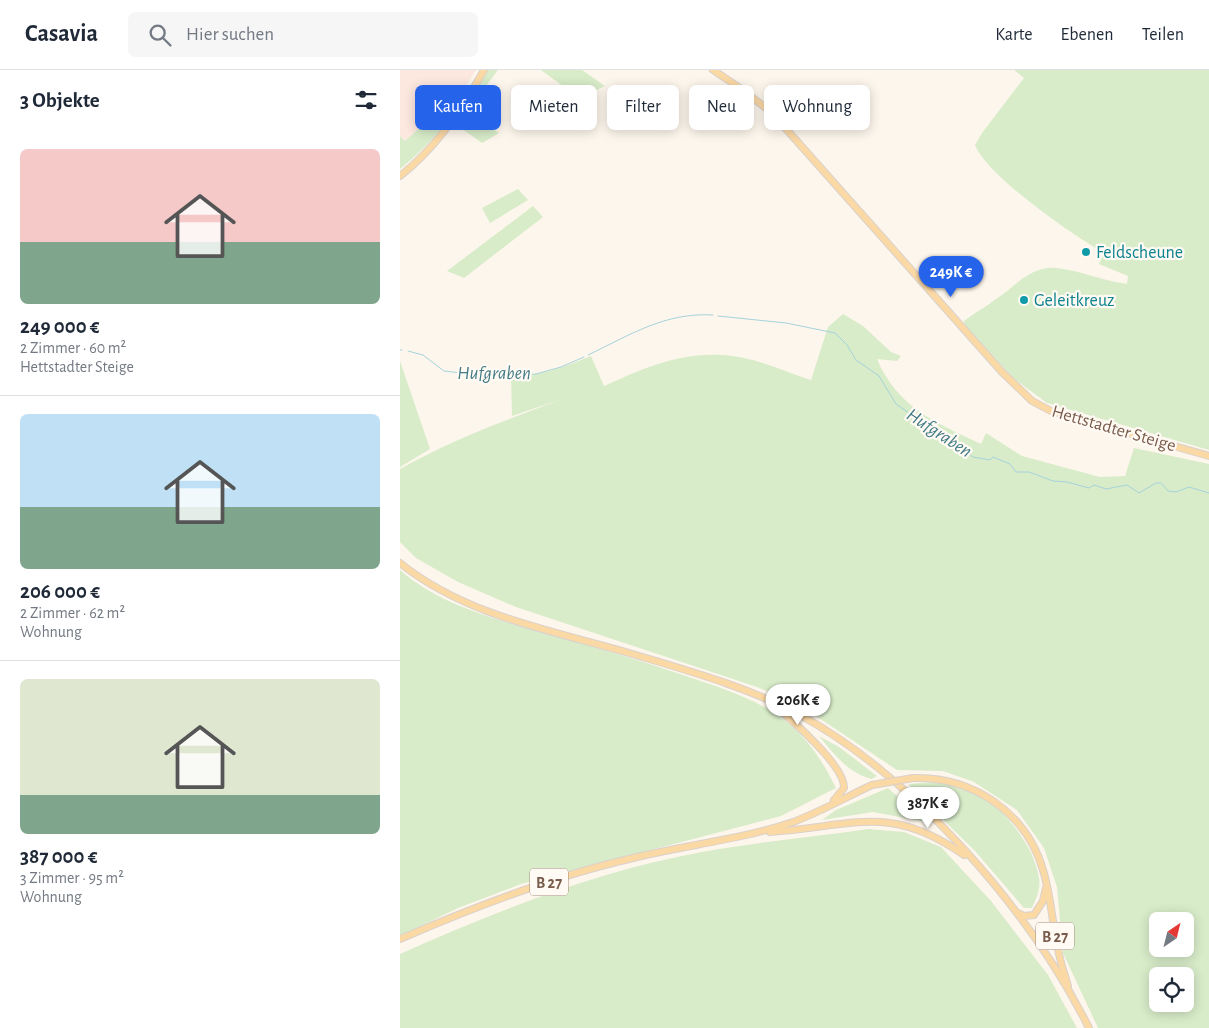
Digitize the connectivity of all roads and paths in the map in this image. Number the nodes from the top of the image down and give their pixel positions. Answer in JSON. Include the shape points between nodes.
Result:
{"nodes":[{"id":1,"x":484,"y":70,"type":"edge"},
{"id":2,"x":713,"y":70,"type":"edge"},
{"id":3,"x":400,"y":176,"type":"edge"},
{"id":4,"x":1209,"y":456,"type":"edge"},
{"id":5,"x":400,"y":563,"type":"edge"},
{"id":6,"x":766,"y":698,"type":"junction"},
{"id":7,"x":828,"y":806,"type":"junction"},
{"id":8,"x":756,"y":832,"type":"junction"},
{"id":9,"x":974,"y":862,"type":"junction"},
{"id":10,"x":1046,"y":879,"type":"junction"},
{"id":11,"x":1014,"y":911,"type":"junction"},
{"id":12,"x":400,"y":939,"type":"edge"},
{"id":13,"x":1069,"y":992,"type":"junction"},
{"id":14,"x":1089,"y":1028,"type":"edge"}],
"edges":[{"from":1,"to":3,"type":"main road","via":[[437,141]]},
{"from":2,"to":4,"type":"main road","name":"Hettstadter Steige","via":[[771,112],[1002,372],[1032,401],[1076,419]]},
{"from":5,"to":6,"type":"main road","via":[[426,582],[492,614],[692,671]]},
{"from":6,"to":7,"type":"main road","number":"B 27","via":[[800,728],[840,774],[844,788]]},
{"from":6,"to":9,"type":"main road","via":[[816,724],[865,759],[932,817]]},
{"from":7,"to":8,"type":"main road","number":"B 27","via":[[794,822]]},
{"from":7,"to":10,"type":"main road","number":"B 27","bridge":true,"via":[[872,785],[913,778],[960,784],[995,802],[1012,817],[1029,838]]},
{"from":8,"to":9,"type":"main road","via":[[872,820],[890,822],[934,835]]},
{"from":8,"to":12,"type":"main road","number":"B 27","via":[[630,858],[565,876]]},
{"from":9,"to":11,"type":"main road"},
{"from":10,"to":11,"type":"main road","via":[[1045,896],[1037,912],[1029,916]]},
{"from":10,"to":13,"type":"main road","number":"B 27","via":[[1058,953]]},
{"from":11,"to":13,"type":"main road"},
{"from":13,"to":14,"type":"main road"}]}
